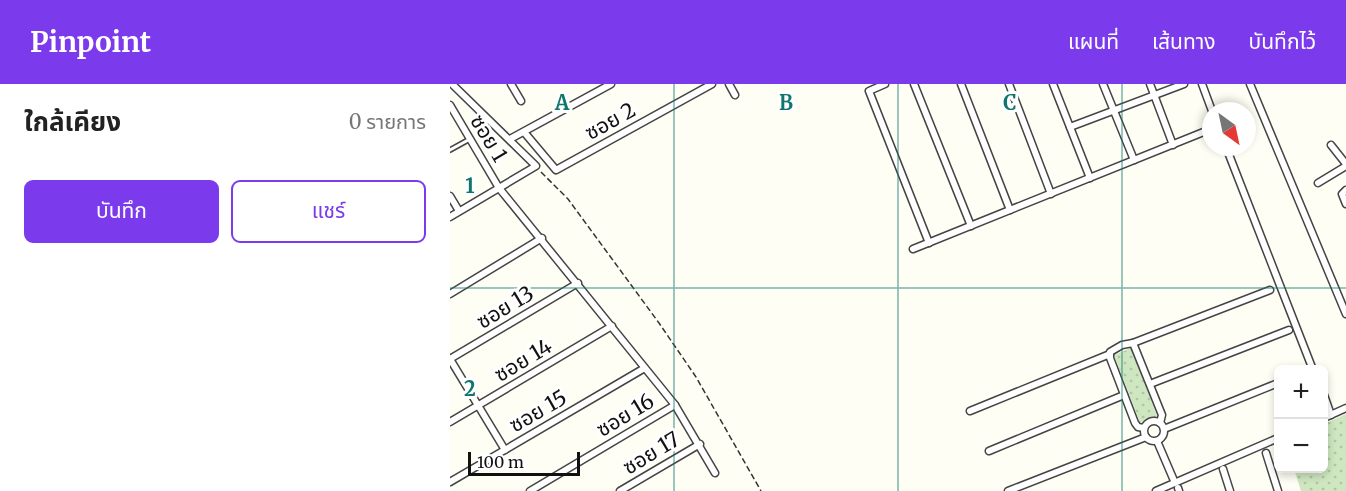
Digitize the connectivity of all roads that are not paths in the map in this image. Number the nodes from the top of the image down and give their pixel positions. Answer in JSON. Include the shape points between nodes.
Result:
{"nodes":[{"id":1,"x":511,"y":84,"type":"edge"},
{"id":2,"x":610,"y":84,"type":"edge"},
{"id":3,"x":711,"y":84,"type":"edge"},
{"id":4,"x":729,"y":84,"type":"edge"},
{"id":5,"x":885,"y":84,"type":"edge"},
{"id":6,"x":914,"y":84,"type":"edge"},
{"id":7,"x":962,"y":84,"type":"edge"},
{"id":8,"x":1009,"y":84,"type":"edge"},
{"id":9,"x":1053,"y":84,"type":"edge"},
{"id":10,"x":1103,"y":84,"type":"edge"},
{"id":11,"x":1150,"y":84,"type":"edge"},
{"id":12,"x":1184,"y":84,"type":"edge"},
{"id":13,"x":1202,"y":84,"type":"edge"},
{"id":14,"x":1250,"y":84,"type":"edge"},
{"id":15,"x":454,"y":85,"type":"edge"},
{"id":16,"x":735,"y":95,"type":"dead end"},
{"id":17,"x":1154,"y":95,"type":"junction"},
{"id":18,"x":521,"y":101,"type":"dead end"},
{"id":19,"x":1209,"y":102,"type":"edge"},
{"id":20,"x":450,"y":105,"type":"edge"},
{"id":21,"x":1114,"y":111,"type":"junction"},
{"id":22,"x":1070,"y":127,"type":"junction"},
{"id":23,"x":1202,"y":133,"type":"edge"},
{"id":24,"x":526,"y":134,"type":"junction"},
{"id":25,"x":470,"y":139,"type":"junction"},
{"id":26,"x":512,"y":142,"type":"junction"},
{"id":27,"x":1173,"y":145,"type":"junction"},
{"id":28,"x":1331,"y":145,"type":"dead end"},
{"id":29,"x":450,"y":150,"type":"edge"},
{"id":30,"x":1230,"y":156,"type":"edge"},
{"id":31,"x":1134,"y":160,"type":"junction"},
{"id":32,"x":1346,"y":165,"type":"edge"},
{"id":33,"x":1090,"y":178,"type":"junction"},
{"id":34,"x":1318,"y":183,"type":"dead end"},
{"id":35,"x":499,"y":188,"type":"junction"},
{"id":36,"x":1346,"y":190,"type":"edge"},
{"id":37,"x":1051,"y":194,"type":"junction"},
{"id":38,"x":450,"y":196,"type":"edge"},
{"id":39,"x":1346,"y":204,"type":"edge"},
{"id":40,"x":1010,"y":210,"type":"junction"},
{"id":41,"x":459,"y":212,"type":"junction"},
{"id":42,"x":450,"y":217,"type":"edge"},
{"id":43,"x":971,"y":226,"type":"junction"},
{"id":44,"x":542,"y":238,"type":"junction"},
{"id":45,"x":929,"y":243,"type":"junction"},
{"id":46,"x":913,"y":249,"type":"dead end"},
{"id":47,"x":578,"y":283,"type":"junction"},
{"id":48,"x":1270,"y":290,"type":"dead end"},
{"id":49,"x":450,"y":294,"type":"edge"},
{"id":50,"x":1346,"y":314,"type":"edge"},
{"id":51,"x":612,"y":326,"type":"junction"},
{"id":52,"x":1289,"y":330,"type":"dead end"},
{"id":53,"x":1133,"y":343,"type":"junction"},
{"id":54,"x":1110,"y":354,"type":"junction"},
{"id":55,"x":450,"y":359,"type":"edge"},
{"id":56,"x":1311,"y":365,"type":"edge"},
{"id":57,"x":644,"y":369,"type":"junction"},
{"id":58,"x":1150,"y":384,"type":"junction"},
{"id":59,"x":1274,"y":384,"type":"edge"},
{"id":60,"x":1124,"y":395,"type":"junction"},
{"id":61,"x":675,"y":405,"type":"junction"},
{"id":62,"x":478,"y":406,"type":"junction"},
{"id":63,"x":1328,"y":408,"type":"edge"},
{"id":64,"x":1346,"y":408,"type":"edge"},
{"id":65,"x":970,"y":411,"type":"dead end"},
{"id":66,"x":1331,"y":415,"type":"junction"},
{"id":67,"x":1328,"y":416,"type":"edge"},
{"id":68,"x":450,"y":422,"type":"edge"},
{"id":69,"x":1162,"y":426,"type":"junction"},
{"id":70,"x":1144,"y":428,"type":"junction"},
{"id":71,"x":1146,"y":437,"type":"junction"},
{"id":72,"x":1274,"y":440,"type":"edge"},
{"id":73,"x":1157,"y":441,"type":"junction"},
{"id":74,"x":700,"y":444,"type":"junction"},
{"id":75,"x":505,"y":450,"type":"junction"},
{"id":76,"x":988,"y":451,"type":"dead end"},
{"id":77,"x":1266,"y":453,"type":"dead end"},
{"id":78,"x":1223,"y":469,"type":"dead end"},
{"id":79,"x":715,"y":473,"type":"dead end"},
{"id":80,"x":450,"y":482,"type":"edge"},
{"id":81,"x":1178,"y":487,"type":"edge"},
{"id":82,"x":530,"y":491,"type":"edge"},
{"id":83,"x":620,"y":491,"type":"edge"},
{"id":84,"x":1008,"y":491,"type":"edge"},
{"id":85,"x":1156,"y":491,"type":"edge"},
{"id":86,"x":1230,"y":491,"type":"edge"},
{"id":87,"x":1278,"y":491,"type":"edge"}],
"edges":[{"from":1,"to":18,"type":"street"},
{"from":2,"to":24,"type":"street","name":"ซอย 1"},
{"from":3,"to":24,"type":"street","name":"ซอย 2","via":[[556,170]]},
{"from":4,"to":16,"type":"street"},
{"from":5,"to":45,"type":"street","via":[[870,90]]},
{"from":6,"to":43,"type":"street"},
{"from":7,"to":40,"type":"street"},
{"from":8,"to":37,"type":"street"},
{"from":9,"to":22,"type":"street"},
{"from":10,"to":21,"type":"street"},
{"from":11,"to":17,"type":"street"},
{"from":12,"to":17,"type":"street"},
{"from":13,"to":19,"type":"street"},
{"from":14,"to":50,"type":"street"},
{"from":15,"to":26,"type":"street"},
{"from":17,"to":21,"type":"street"},
{"from":17,"to":27,"type":"street"},
{"from":20,"to":25,"type":"street","name":"ซอย 1"},
{"from":21,"to":22,"type":"street"},
{"from":21,"to":31,"type":"street"},
{"from":22,"to":33,"type":"street"},
{"from":23,"to":27,"type":"street"},
{"from":24,"to":26,"type":"street","name":"ซอย 1"},
{"from":25,"to":29,"type":"lane"},
{"from":25,"to":35,"type":"street","name":"ซอย 1"},
{"from":26,"to":35,"type":"street","via":[[536,166]]},
{"from":27,"to":31,"type":"street"},
{"from":28,"to":32,"type":"street"},
{"from":30,"to":56,"type":"street"},
{"from":31,"to":33,"type":"street"},
{"from":32,"to":34,"type":"street"},
{"from":33,"to":37,"type":"street"},
{"from":35,"to":41,"type":"street"},
{"from":35,"to":44,"type":"street","name":"ซอย 1"},
{"from":36,"to":39,"type":"street","via":[[1342,194]]},
{"from":37,"to":40,"type":"street"},
{"from":38,"to":41,"type":"street"},
{"from":40,"to":43,"type":"street"},
{"from":41,"to":42,"type":"street"},
{"from":43,"to":45,"type":"street"},
{"from":44,"to":47,"type":"street","name":"ซอย 1"},
{"from":44,"to":49,"type":"street"},
{"from":45,"to":46,"type":"street"},
{"from":47,"to":51,"type":"street","name":"ซอย 1"},
{"from":47,"to":55,"type":"street","name":"ซอย 13"},
{"from":48,"to":53,"type":"street"},
{"from":51,"to":57,"type":"street","name":"ซอย 1"},
{"from":51,"to":62,"type":"street","name":"ซอย 14"},
{"from":52,"to":58,"type":"street"},
{"from":53,"to":54,"type":"street","via":[[1114,348]]},
{"from":53,"to":58,"type":"street"},
{"from":54,"to":60,"type":"street"},
{"from":54,"to":65,"type":"street"},
{"from":55,"to":62,"type":"street"},
{"from":57,"to":61,"type":"street","name":"ซอย 1"},
{"from":57,"to":75,"type":"street","name":"ซอย 15"},
{"from":58,"to":69,"type":"street","via":[[1162,414]]},
{"from":59,"to":69,"type":"street"},
{"from":60,"to":70,"type":"street","via":[[1138,428]]},
{"from":60,"to":76,"type":"street"},
{"from":61,"to":74,"type":"street","name":"ซอย 1"},
{"from":61,"to":82,"type":"street","name":"ซอย 16"},
{"from":62,"to":68,"type":"street","name":"ซอย 14"},
{"from":62,"to":75,"type":"street"},
{"from":63,"to":66,"type":"street"},
{"from":64,"to":66,"type":"street"},
{"from":66,"to":67,"type":"street"},
{"from":69,"to":70,"type":"street","via":[[1151,422]]},
{"from":69,"to":73,"type":"street","via":[[1163,435]]},
{"from":70,"to":71,"type":"street"},
{"from":71,"to":73,"type":"street"},
{"from":71,"to":84,"type":"street"},
{"from":72,"to":81,"type":"street"},
{"from":73,"to":81,"type":"street"},
{"from":74,"to":79,"type":"street","name":"ซอย 1"},
{"from":74,"to":83,"type":"street","name":"ซอย 17"},
{"from":75,"to":80,"type":"street","name":"ซอย 15"},
{"from":77,"to":87,"type":"street"},
{"from":78,"to":86,"type":"street"},
{"from":81,"to":85,"type":"street"}]}
